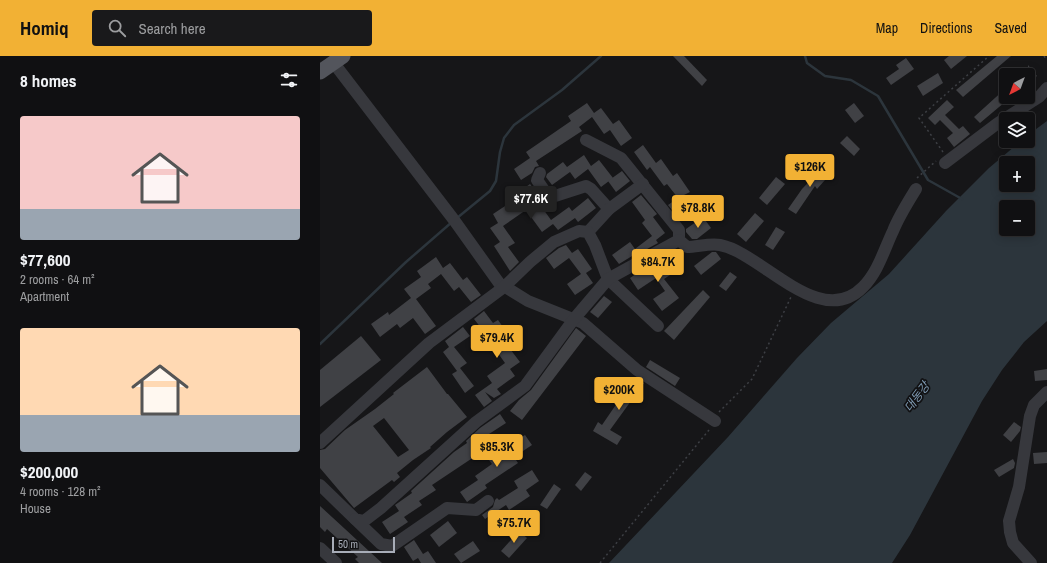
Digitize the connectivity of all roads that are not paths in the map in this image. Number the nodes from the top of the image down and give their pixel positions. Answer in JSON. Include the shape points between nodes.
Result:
{"nodes":[{"id":1,"x":338,"y":59,"type":"edge"},
{"id":2,"x":320,"y":72,"type":"edge"},
{"id":3,"x":1047,"y":88,"type":"edge"},
{"id":4,"x":586,"y":140,"type":"dead end"},
{"id":5,"x":943,"y":162,"type":"road end"},
{"id":6,"x":540,"y":173,"type":"dead end"},
{"id":7,"x":643,"y":184,"type":"junction"},
{"id":8,"x":915,"y":185,"type":"road end"},
{"id":9,"x":609,"y":209,"type":"junction"},
{"id":10,"x":588,"y":232,"type":"junction"},
{"id":11,"x":679,"y":240,"type":"junction"},
{"id":12,"x":608,"y":279,"type":"junction"},
{"id":13,"x":504,"y":288,"type":"junction"},
{"id":14,"x":574,"y":319,"type":"junction"},
{"id":15,"x":658,"y":326,"type":"dead end"},
{"id":16,"x":1047,"y":392,"type":"edge"},
{"id":17,"x":714,"y":421,"type":"road end"},
{"id":18,"x":320,"y":443,"type":"edge"},
{"id":19,"x":320,"y":486,"type":"edge"},
{"id":20,"x":488,"y":500,"type":"dead end"},
{"id":21,"x":354,"y":518,"type":"junction"},
{"id":22,"x":320,"y":548,"type":"edge"},
{"id":23,"x":336,"y":563,"type":"edge"},
{"id":24,"x":1032,"y":563,"type":"edge"}],
"edges":[{"from":1,"to":2,"type":"main road"},
{"from":1,"to":13,"type":"street"},
{"from":3,"to":5,"type":"street","via":[[1039,97]]},
{"from":4,"to":7,"type":"street","via":[[621,158]]},
{"from":6,"to":9,"type":"street","via":[[537,180],[548,196],[586,186]]},
{"from":7,"to":9,"type":"street"},
{"from":7,"to":11,"type":"street","via":[[679,230]]},
{"from":8,"to":11,"type":"street","via":[[873,274],[852,296],[840,300],[828,300],[802,292],[740,253],[720,245],[687,247]]},
{"from":9,"to":10,"type":"street"},
{"from":10,"to":12,"type":"street"},
{"from":10,"to":13,"type":"street","via":[[579,231],[554,242]]},
{"from":11,"to":12,"type":"street"},
{"from":12,"to":14,"type":"street"},
{"from":12,"to":15,"type":"street"},
{"from":13,"to":14,"type":"street","via":[[528,301]]},
{"from":13,"to":18,"type":"street","via":[[430,343]]},
{"from":14,"to":17,"type":"street","via":[[583,323],[637,370]]},
{"from":14,"to":21,"type":"street","via":[[525,386],[476,422],[381,508],[364,521]]},
{"from":16,"to":24,"type":"street","via":[[1034,405],[1030,416],[1019,486],[1009,521],[1013,543]]},
{"from":19,"to":21,"type":"street"},
{"from":20,"to":21,"type":"street","via":[[476,510],[447,508],[392,546],[381,544]]},
{"from":22,"to":23,"type":"street"}]}
